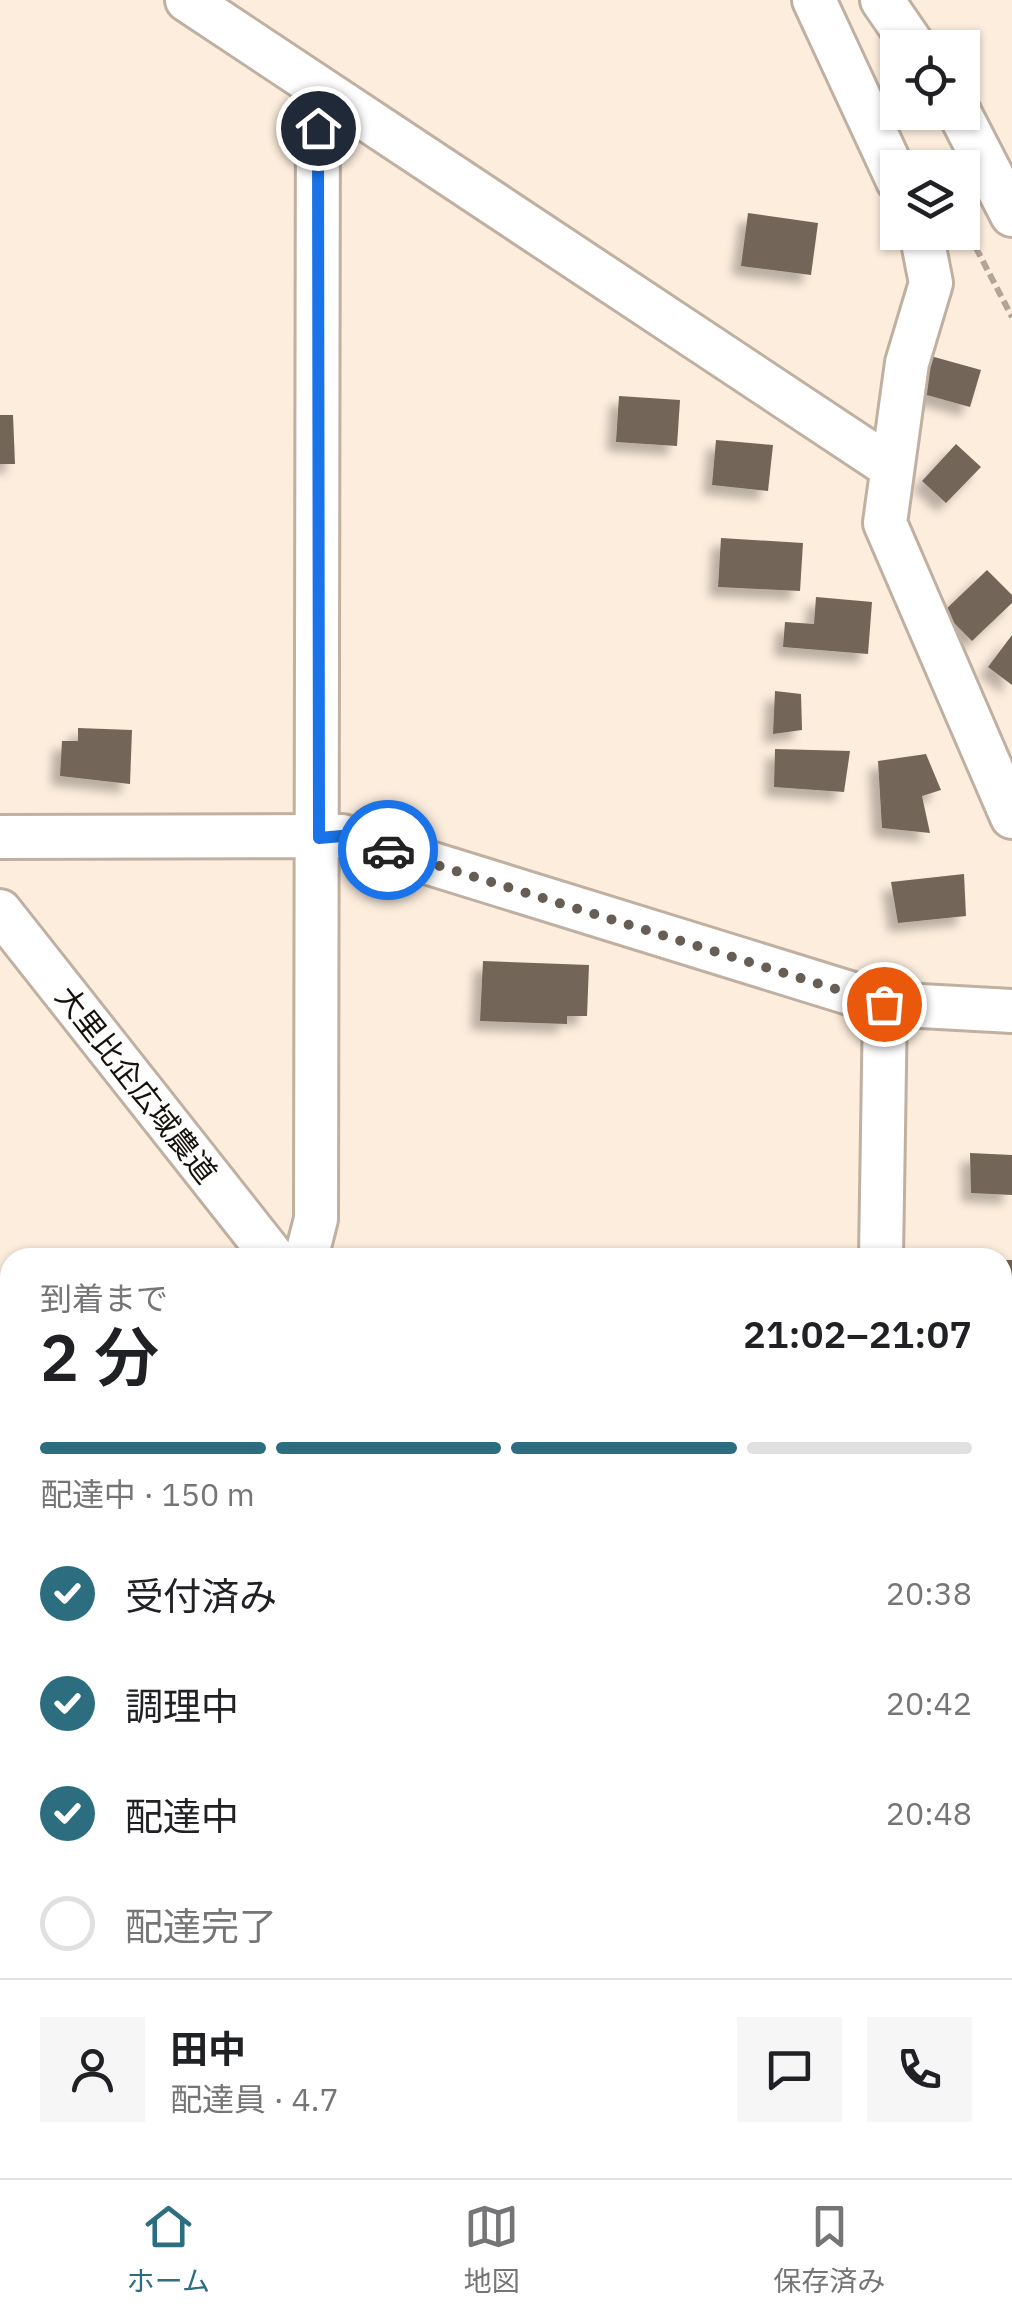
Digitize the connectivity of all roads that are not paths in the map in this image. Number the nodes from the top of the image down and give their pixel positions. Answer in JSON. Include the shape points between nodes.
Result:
{"nodes":[{"id":1,"x":187,"y":0,"type":"edge"},
{"id":2,"x":814,"y":0,"type":"edge"},
{"id":3,"x":882,"y":0,"type":"edge"},
{"id":4,"x":903,"y":30,"type":"edge"},
{"id":5,"x":318,"y":88,"type":"junction"},
{"id":6,"x":968,"y":130,"type":"edge"},
{"id":7,"x":884,"y":150,"type":"edge"},
{"id":8,"x":1012,"y":216,"type":"edge"},
{"id":9,"x":925,"y":250,"type":"edge"},
{"id":10,"x":892,"y":468,"type":"junction"},
{"id":11,"x":1012,"y":817,"type":"edge"},
{"id":12,"x":0,"y":838,"type":"edge"},
{"id":13,"x":319,"y":838,"type":"junction"},
{"id":14,"x":0,"y":911,"type":"edge"},
{"id":15,"x":884,"y":1004,"type":"junction"},
{"id":16,"x":1012,"y":1011,"type":"edge"},
{"id":17,"x":266,"y":1248,"type":"edge"},
{"id":18,"x":309,"y":1248,"type":"edge"},
{"id":19,"x":881,"y":1248,"type":"edge"}],
"edges":[{"from":1,"to":5,"type":"street"},
{"from":2,"to":7,"type":"street"},
{"from":3,"to":4,"type":"street"},
{"from":5,"to":10,"type":"street"},
{"from":5,"to":13,"type":"street"},
{"from":6,"to":8,"type":"street"},
{"from":9,"to":10,"type":"street","via":[[931,282],[906,362]]},
{"from":10,"to":11,"type":"street","via":[[884,523]]},
{"from":12,"to":13,"type":"street"},
{"from":13,"to":15,"type":"street","via":[[359,841]]},
{"from":13,"to":18,"type":"street","via":[[316,1219]]},
{"from":14,"to":17,"type":"street","name":"大里比企広域農道"},
{"from":15,"to":16,"type":"street"},
{"from":15,"to":19,"type":"street"}]}
